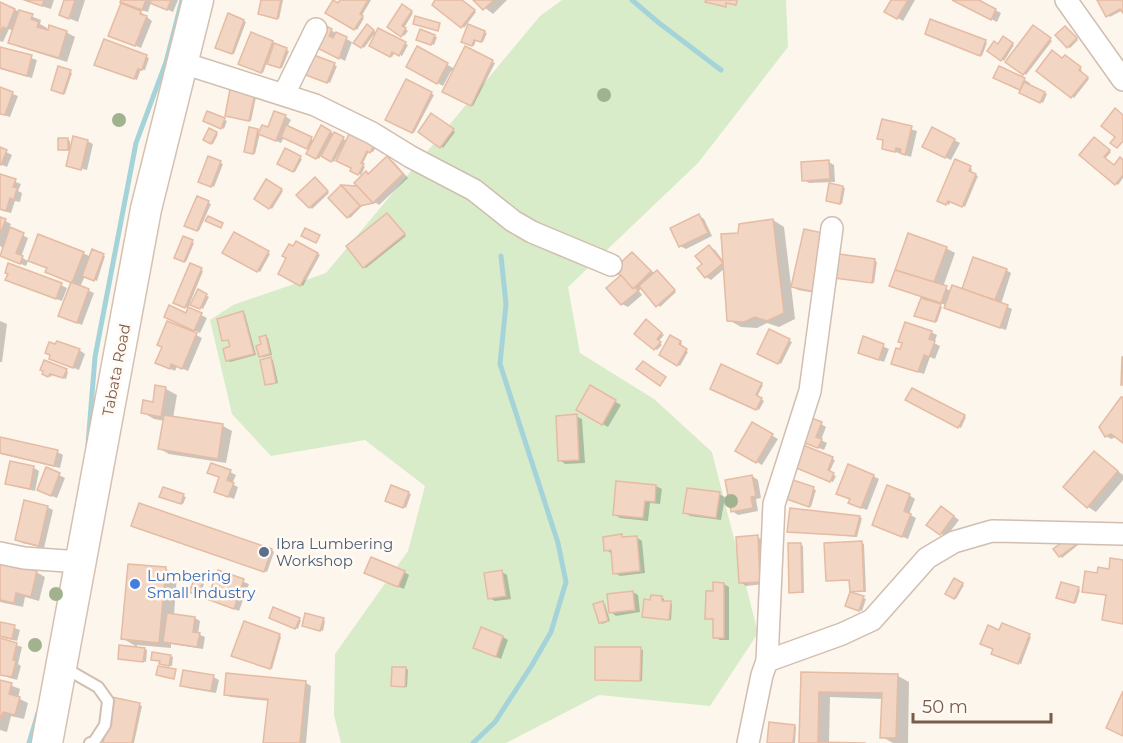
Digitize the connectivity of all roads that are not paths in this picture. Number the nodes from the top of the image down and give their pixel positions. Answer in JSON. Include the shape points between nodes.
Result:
{"nodes":[{"id":1,"x":198,"y":0,"type":"edge"},
{"id":2,"x":1066,"y":0,"type":"edge"},
{"id":3,"x":316,"y":29,"type":"dead end"},
{"id":4,"x":183,"y":63,"type":"junction"},
{"id":5,"x":1123,"y":80,"type":"edge"},
{"id":6,"x":284,"y":94,"type":"junction"},
{"id":7,"x":832,"y":228,"type":"dead end"},
{"id":8,"x":612,"y":266,"type":"dead end"},
{"id":9,"x":1123,"y":534,"type":"edge"},
{"id":10,"x":0,"y":553,"type":"edge"},
{"id":11,"x":80,"y":562,"type":"junction"},
{"id":12,"x":767,"y":661,"type":"junction"},
{"id":13,"x":61,"y":666,"type":"junction"},
{"id":14,"x":48,"y":743,"type":"edge"},
{"id":15,"x":90,"y":743,"type":"edge"},
{"id":16,"x":748,"y":743,"type":"edge"}],
"edges":[{"from":1,"to":4,"type":"main road","name":"Tabata Road"},
{"from":2,"to":5,"type":"street"},
{"from":3,"to":6,"type":"street"},
{"from":4,"to":6,"type":"street"},
{"from":4,"to":11,"type":"main road","name":"Tabata Road","via":[[146,209]]},
{"from":6,"to":8,"type":"street","via":[[372,133],[474,190],[532,232]]},
{"from":7,"to":12,"type":"street","via":[[810,391],[774,504]]},
{"from":9,"to":12,"type":"street","via":[[992,531],[954,542],[927,558],[872,620]]},
{"from":10,"to":11,"type":"street"},
{"from":11,"to":13,"type":"main road","name":"Tabata Road"},
{"from":12,"to":16,"type":"street"},
{"from":13,"to":14,"type":"main road","name":"Tabata Road"},
{"from":13,"to":15,"type":"lane","via":[[98,687],[108,701],[105,725]]}]}
